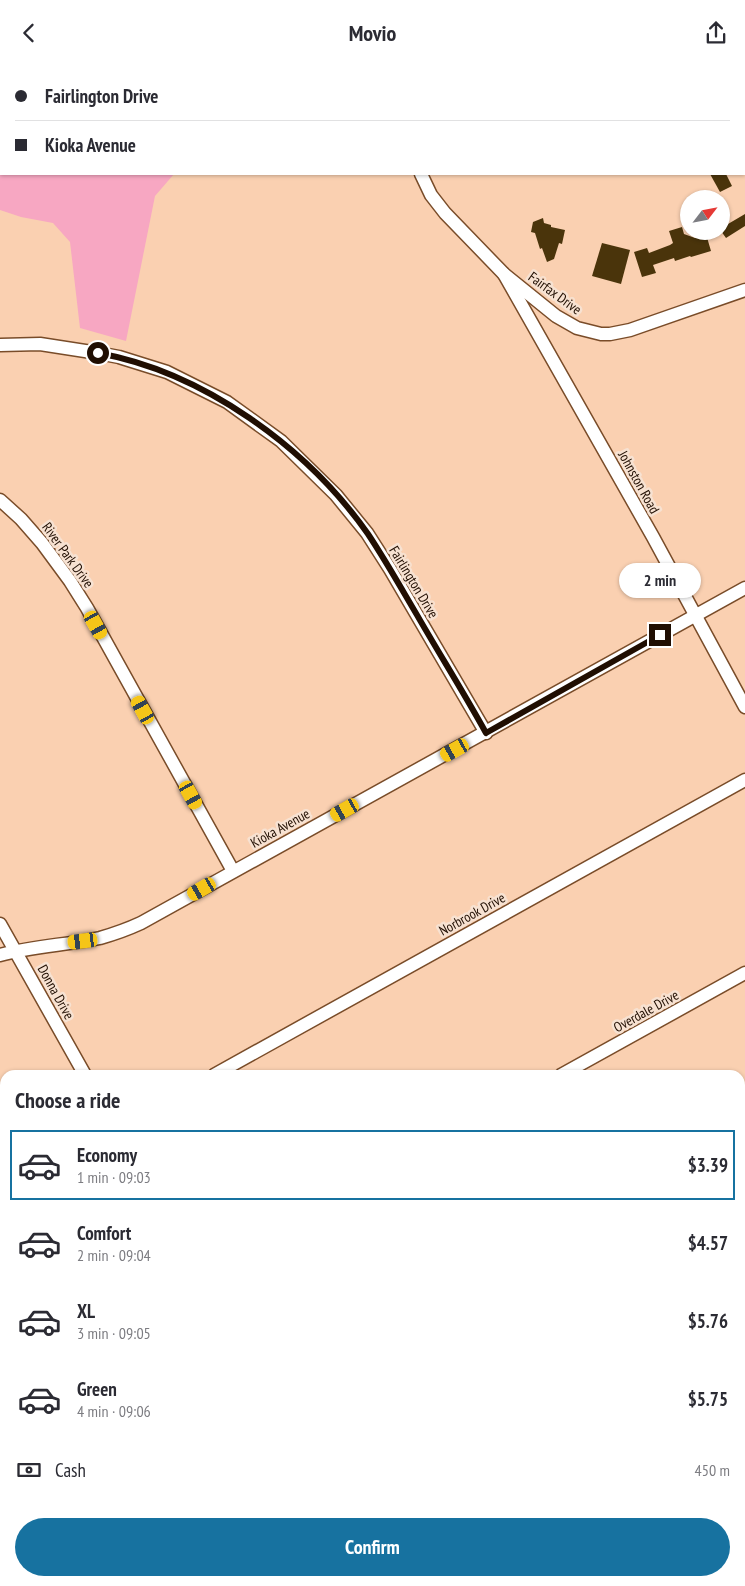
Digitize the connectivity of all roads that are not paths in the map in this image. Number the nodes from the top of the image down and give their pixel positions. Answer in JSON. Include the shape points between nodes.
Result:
{"nodes":[{"id":1,"x":421,"y":175,"type":"edge"},
{"id":2,"x":504,"y":273,"type":"junction"},
{"id":3,"x":745,"y":290,"type":"edge"},
{"id":4,"x":0,"y":345,"type":"edge"},
{"id":5,"x":0,"y":500,"type":"edge"},
{"id":6,"x":745,"y":588,"type":"edge"},
{"id":7,"x":694,"y":616,"type":"junction"},
{"id":8,"x":745,"y":707,"type":"edge"},
{"id":9,"x":486,"y":733,"type":"junction"},
{"id":10,"x":745,"y":780,"type":"edge"},
{"id":11,"x":233,"y":871,"type":"junction"},
{"id":12,"x":0,"y":923,"type":"edge"},
{"id":13,"x":16,"y":951,"type":"junction"},
{"id":14,"x":0,"y":955,"type":"edge"},
{"id":15,"x":745,"y":973,"type":"edge"},
{"id":16,"x":82,"y":1070,"type":"edge"},
{"id":17,"x":223,"y":1070,"type":"edge"},
{"id":18,"x":571,"y":1070,"type":"edge"}],
"edges":[{"from":1,"to":2,"type":"street","name":"Fairfax Drive","via":[[445,213]]},
{"from":2,"to":3,"type":"street","name":"Fairfax Drive","via":[[562,321],[601,334],[630,331]]},
{"from":2,"to":7,"type":"street","name":"Johnston Road"},
{"from":4,"to":9,"type":"street","name":"Fairlington Drive","via":[[40,344],[98,353],[167,372],[227,402],[281,441],[336,495],[367,533]]},
{"from":5,"to":11,"type":"street","name":"River Park Drive","via":[[32,531],[70,581]]},
{"from":6,"to":7,"type":"street","name":"Kioka Avenue"},
{"from":7,"to":8,"type":"street","name":"Johnston Road"},
{"from":7,"to":9,"type":"street","name":"Kioka Avenue"},
{"from":9,"to":11,"type":"street","name":"Kioka Avenue"},
{"from":10,"to":17,"type":"street","name":"Norbrook Drive"},
{"from":11,"to":13,"type":"street","name":"Kioka Avenue","via":[[128,929],[98,938]]},
{"from":12,"to":13,"type":"street","name":"Donna Drive"},
{"from":13,"to":14,"type":"street","name":"Kioka Avenue"},
{"from":13,"to":16,"type":"street","name":"Donna Drive"},
{"from":15,"to":18,"type":"street","name":"Overdale Drive"}]}
